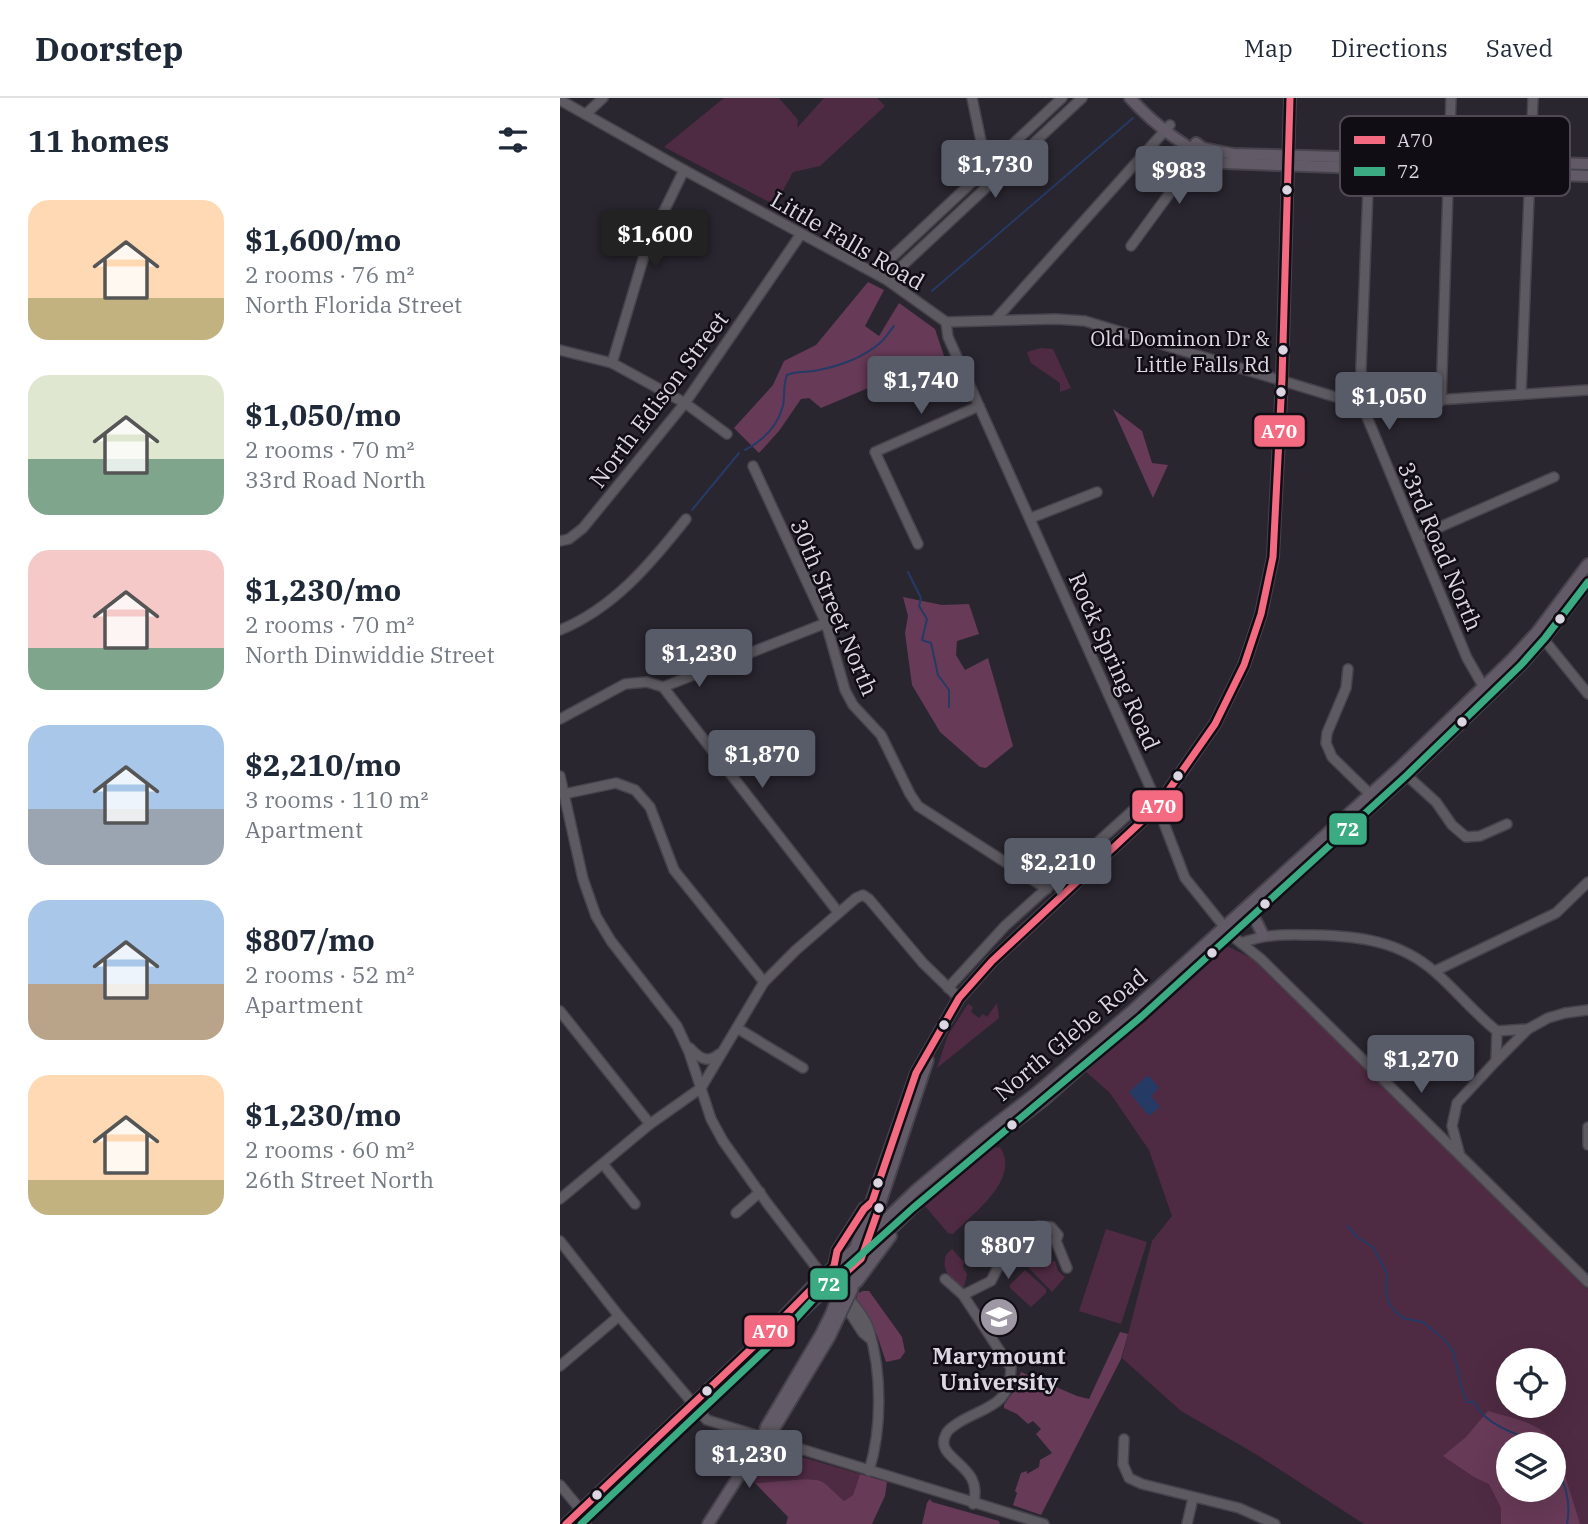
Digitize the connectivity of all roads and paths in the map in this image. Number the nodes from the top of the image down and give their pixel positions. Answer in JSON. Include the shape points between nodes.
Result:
{"nodes":[{"id":1,"x":603,"y":98,"type":"edge"},
{"id":2,"x":972,"y":98,"type":"edge"},
{"id":3,"x":1062,"y":98,"type":"edge"},
{"id":4,"x":1082,"y":98,"type":"edge"},
{"id":5,"x":1130,"y":98,"type":"edge"},
{"id":6,"x":1140,"y":98,"type":"edge"},
{"id":7,"x":1290,"y":98,"type":"edge"},
{"id":8,"x":1451,"y":98,"type":"edge"},
{"id":9,"x":1533,"y":98,"type":"edge"},
{"id":10,"x":560,"y":100,"type":"edge"},
{"id":11,"x":586,"y":114,"type":"junction"},
{"id":12,"x":1451,"y":116,"type":"edge"},
{"id":13,"x":1532,"y":116,"type":"edge"},
{"id":14,"x":1168,"y":127,"type":"junction"},
{"id":15,"x":1201,"y":151,"type":"junction"},
{"id":16,"x":1287,"y":160,"type":"junction"},
{"id":17,"x":995,"y":161,"type":"junction"},
{"id":18,"x":1340,"y":161,"type":"edge"},
{"id":19,"x":1588,"y":164,"type":"edge"},
{"id":20,"x":1570,"y":165,"type":"edge"},
{"id":21,"x":684,"y":170,"type":"junction"},
{"id":22,"x":1003,"y":171,"type":"junction"},
{"id":23,"x":1570,"y":174,"type":"edge"},
{"id":24,"x":1588,"y":176,"type":"edge"},
{"id":25,"x":1368,"y":196,"type":"edge"},
{"id":26,"x":1449,"y":196,"type":"edge"},
{"id":27,"x":1529,"y":196,"type":"edge"},
{"id":28,"x":801,"y":234,"type":"junction"},
{"id":29,"x":1131,"y":246,"type":"dead end"},
{"id":30,"x":875,"y":273,"type":"junction"},
{"id":31,"x":887,"y":280,"type":"junction"},
{"id":32,"x":995,"y":320,"type":"junction"},
{"id":33,"x":946,"y":322,"type":"junction"},
{"id":34,"x":560,"y":351,"type":"edge"},
{"id":35,"x":612,"y":363,"type":"junction"},
{"id":36,"x":1282,"y":379,"type":"junction"},
{"id":37,"x":1588,"y":390,"type":"edge"},
{"id":38,"x":1521,"y":393,"type":"junction"},
{"id":39,"x":1441,"y":401,"type":"junction"},
{"id":40,"x":685,"y":403,"type":"junction"},
{"id":41,"x":1362,"y":405,"type":"junction"},
{"id":42,"x":979,"y":406,"type":"junction"},
{"id":43,"x":727,"y":434,"type":"dead end"},
{"id":44,"x":753,"y":466,"type":"dead end"},
{"id":45,"x":1554,"y":477,"type":"dead end"},
{"id":46,"x":1097,"y":492,"type":"dead end"},
{"id":47,"x":686,"y":519,"type":"dead end"},
{"id":48,"x":1031,"y":519,"type":"junction"},
{"id":49,"x":1417,"y":537,"type":"junction"},
{"id":50,"x":560,"y":541,"type":"edge"},
{"id":51,"x":918,"y":544,"type":"dead end"},
{"id":52,"x":1588,"y":564,"type":"edge"},
{"id":53,"x":1588,"y":581,"type":"edge"},
{"id":54,"x":826,"y":623,"type":"junction"},
{"id":55,"x":560,"y":630,"type":"edge"},
{"id":56,"x":1540,"y":635,"type":"junction"},
{"id":57,"x":1348,"y":669,"type":"dead end"},
{"id":58,"x":663,"y":687,"type":"junction"},
{"id":59,"x":1486,"y":691,"type":"junction"},
{"id":60,"x":1588,"y":694,"type":"edge"},
{"id":61,"x":560,"y":719,"type":"edge"},
{"id":62,"x":1403,"y":772,"type":"junction"},
{"id":63,"x":560,"y":776,"type":"edge"},
{"id":64,"x":1152,"y":793,"type":"junction"},
{"id":65,"x":564,"y":794,"type":"junction"},
{"id":66,"x":1374,"y":798,"type":"junction"},
{"id":67,"x":1157,"y":807,"type":"junction"},
{"id":68,"x":1507,"y":824,"type":"dead end"},
{"id":69,"x":1588,"y":882,"type":"edge"},
{"id":70,"x":1047,"y":889,"type":"junction"},
{"id":71,"x":838,"y":912,"type":"junction"},
{"id":72,"x":1253,"y":915,"type":"junction"},
{"id":73,"x":1228,"y":931,"type":"junction"},
{"id":74,"x":1263,"y":935,"type":"junction"},
{"id":75,"x":1241,"y":943,"type":"junction"},
{"id":76,"x":1434,"y":971,"type":"junction"},
{"id":77,"x":765,"y":982,"type":"junction"},
{"id":78,"x":948,"y":988,"type":"junction"},
{"id":79,"x":959,"y":998,"type":"junction"},
{"id":80,"x":1588,"y":1010,"type":"edge"},
{"id":81,"x":560,"y":1012,"type":"edge"},
{"id":82,"x":737,"y":1028,"type":"junction"},
{"id":83,"x":1528,"y":1029,"type":"junction"},
{"id":84,"x":1497,"y":1031,"type":"junction"},
{"id":85,"x":686,"y":1045,"type":"junction"},
{"id":86,"x":723,"y":1050,"type":"junction"},
{"id":87,"x":930,"y":1052,"type":"junction"},
{"id":88,"x":1496,"y":1061,"type":"junction"},
{"id":89,"x":803,"y":1068,"type":"dead end"},
{"id":90,"x":701,"y":1088,"type":"junction"},
{"id":91,"x":650,"y":1124,"type":"junction"},
{"id":92,"x":1452,"y":1126,"type":"junction"},
{"id":93,"x":1587,"y":1128,"type":"edge"},
{"id":94,"x":1442,"y":1136,"type":"junction"},
{"id":95,"x":1588,"y":1144,"type":"edge"},
{"id":96,"x":1460,"y":1153,"type":"junction"},
{"id":97,"x":603,"y":1164,"type":"junction"},
{"id":98,"x":761,"y":1192,"type":"junction"},
{"id":99,"x":560,"y":1199,"type":"edge"},
{"id":100,"x":872,"y":1202,"type":"junction"},
{"id":101,"x":635,"y":1204,"type":"dead end"},
{"id":102,"x":736,"y":1213,"type":"dead end"},
{"id":103,"x":901,"y":1218,"type":"junction"},
{"id":104,"x":869,"y":1235,"type":"junction"},
{"id":105,"x":560,"y":1241,"type":"edge"},
{"id":106,"x":856,"y":1248,"type":"junction"},
{"id":107,"x":861,"y":1259,"type":"junction"},
{"id":108,"x":834,"y":1266,"type":"junction"},
{"id":109,"x":1067,"y":1268,"type":"dead end"},
{"id":110,"x":844,"y":1276,"type":"junction"},
{"id":111,"x":944,"y":1279,"type":"dead end"},
{"id":112,"x":1588,"y":1282,"type":"edge"},
{"id":113,"x":852,"y":1290,"type":"junction"},
{"id":114,"x":963,"y":1295,"type":"junction"},
{"id":115,"x":619,"y":1315,"type":"junction"},
{"id":116,"x":835,"y":1315,"type":"junction"},
{"id":117,"x":561,"y":1364,"type":"edge"},
{"id":118,"x":695,"y":1407,"type":"junction"},
{"id":119,"x":763,"y":1438,"type":"junction"},
{"id":120,"x":1124,"y":1439,"type":"dead end"},
{"id":121,"x":869,"y":1471,"type":"junction"},
{"id":122,"x":560,"y":1485,"type":"edge"},
{"id":123,"x":1193,"y":1498,"type":"junction"},
{"id":124,"x":973,"y":1503,"type":"junction"},
{"id":125,"x":582,"y":1519,"type":"edge"},
{"id":126,"x":566,"y":1524,"type":"edge"},
{"id":127,"x":708,"y":1524,"type":"edge"},
{"id":128,"x":1044,"y":1524,"type":"edge"},
{"id":129,"x":1187,"y":1524,"type":"edge"},
{"id":130,"x":1275,"y":1524,"type":"edge"}],
"edges":[{"from":1,"to":11,"type":"street"},
{"from":2,"to":17,"type":"street","via":[[982,146]]},
{"from":3,"to":17,"type":"street"},
{"from":4,"to":22,"type":"street"},
{"from":5,"to":14,"type":"main road"},
{"from":6,"to":14,"type":"main road"},
{"from":7,"to":16,"type":"main road"},
{"from":8,"to":12,"type":"street"},
{"from":9,"to":13,"type":"street"},
{"from":10,"to":11,"type":"street","name":"Little Falls Road"},
{"from":11,"to":21,"type":"street","name":"Little Falls Road"},
{"from":14,"to":15,"type":"main road"},
{"from":14,"to":32,"type":"street"},
{"from":15,"to":16,"type":"main road","via":[[1224,163]]},
{"from":15,"to":29,"type":"street"},
{"from":16,"to":18,"type":"main road"},
{"from":16,"to":36,"type":"main road"},
{"from":17,"to":22,"type":"street"},
{"from":17,"to":30,"type":"street"},
{"from":19,"to":20,"type":"main road"},
{"from":21,"to":28,"type":"street","name":"Little Falls Road"},
{"from":21,"to":35,"type":"street","via":[[647,246]]},
{"from":22,"to":31,"type":"street"},
{"from":23,"to":24,"type":"main road"},
{"from":25,"to":41,"type":"street","name":"33rd Road North"},
{"from":26,"to":39,"type":"street"},
{"from":27,"to":38,"type":"street"},
{"from":28,"to":30,"type":"street","name":"Little Falls Road"},
{"from":28,"to":40,"type":"street","name":"North Edison Street"},
{"from":30,"to":31,"type":"street","name":"Little Falls Road"},
{"from":31,"to":33,"type":"street","name":"Little Falls Road"},
{"from":32,"to":33,"type":"street"},
{"from":32,"to":36,"type":"street","via":[[1085,321]]},
{"from":33,"to":42,"type":"street","name":"Rock Spring Road","via":[[948,337]]},
{"from":34,"to":35,"type":"street"},
{"from":35,"to":40,"type":"street"},
{"from":36,"to":41,"type":"street"},
{"from":36,"to":67,"type":"main road","via":[[1273,557],[1261,614],[1240,674],[1215,724]]},
{"from":37,"to":38,"type":"street"},
{"from":38,"to":39,"type":"street"},
{"from":39,"to":41,"type":"street"},
{"from":40,"to":43,"type":"street"},
{"from":40,"to":50,"type":"street","name":"North Edison Street","via":[[583,528]]},
{"from":41,"to":49,"type":"street","name":"33rd Road North"},
{"from":42,"to":48,"type":"street","name":"Rock Spring Road"},
{"from":42,"to":51,"type":"street","via":[[875,452]]},
{"from":44,"to":54,"type":"street","name":"30th Street North"},
{"from":45,"to":49,"type":"street"},
{"from":46,"to":48,"type":"street"},
{"from":47,"to":55,"type":"street","via":[[624,590]]},
{"from":48,"to":64,"type":"street","name":"Rock Spring Road"},
{"from":49,"to":59,"type":"street","name":"33rd Road North","via":[[1467,658]]},
{"from":52,"to":56,"type":"main road","name":"North Glebe Road"},
{"from":53,"to":56,"type":"main road","name":"North Glebe Road"},
{"from":54,"to":58,"type":"street"},
{"from":54,"to":70,"type":"street","name":"30th Street North","via":[[845,690],[881,735],[918,806]]},
{"from":56,"to":59,"type":"main road","name":"North Glebe Road"},
{"from":56,"to":60,"type":"street"},
{"from":57,"to":66,"type":"street","via":[[1326,743],[1332,757]]},
{"from":58,"to":61,"type":"street","via":[[647,682],[625,684]]},
{"from":58,"to":71,"type":"street"},
{"from":59,"to":62,"type":"main road","name":"North Glebe Road"},
{"from":62,"to":66,"type":"main road","name":"North Glebe Road"},
{"from":62,"to":68,"type":"street","via":[[1466,837]]},
{"from":63,"to":65,"type":"street"},
{"from":64,"to":67,"type":"street","name":"Rock Spring Road"},
{"from":64,"to":70,"type":"street"},
{"from":65,"to":77,"type":"street","via":[[616,783],[635,790],[650,807],[674,870]]},
{"from":65,"to":85,"type":"street","via":[[596,916]]},
{"from":66,"to":72,"type":"main road","name":"North Glebe Road"},
{"from":66,"to":73,"type":"main road","name":"North Glebe Road"},
{"from":67,"to":73,"type":"street","name":"Rock Spring Road","via":[[1185,878]]},
{"from":67,"to":79,"type":"main road","via":[[992,961]]},
{"from":69,"to":76,"type":"street","via":[[1556,913]]},
{"from":70,"to":78,"type":"street","via":[[1005,926]]},
{"from":71,"to":77,"type":"street"},
{"from":71,"to":78,"type":"street","via":[[863,895],[869,899]]},
{"from":72,"to":73,"type":"main road","name":"North Glebe Road"},
{"from":72,"to":74,"type":"main road"},
{"from":73,"to":75,"type":"street","name":"Rock Spring Road"},
{"from":73,"to":103,"type":"main road","name":"North Glebe Road","via":[[1043,1101]]},
{"from":73,"to":104,"type":"main road","name":"North Glebe Road","via":[[917,1189]]},
{"from":74,"to":75,"type":"street"},
{"from":74,"to":76,"type":"street","via":[[1348,935],[1377,940],[1408,952]]},
{"from":75,"to":94,"type":"street","name":"Rock Spring Road"},
{"from":76,"to":84,"type":"street"},
{"from":77,"to":82,"type":"street"},
{"from":78,"to":79,"type":"street"},
{"from":79,"to":87,"type":"main road"},
{"from":80,"to":83,"type":"street","via":[[1548,1018]]},
{"from":81,"to":91,"type":"street"},
{"from":82,"to":86,"type":"street"},
{"from":82,"to":89,"type":"street"},
{"from":83,"to":84,"type":"street"},
{"from":83,"to":88,"type":"street"},
{"from":84,"to":88,"type":"street"},
{"from":85,"to":86,"type":"street","via":[[704,1059]]},
{"from":85,"to":90,"type":"street"},
{"from":86,"to":90,"type":"street"},
{"from":87,"to":100,"type":"main road","via":[[916,1073]]},
{"from":87,"to":104,"type":"main road"},
{"from":88,"to":92,"type":"street","via":[[1457,1103]]},
{"from":90,"to":91,"type":"street"},
{"from":90,"to":98,"type":"street","via":[[723,1141]]},
{"from":91,"to":97,"type":"street"},
{"from":92,"to":94,"type":"street"},
{"from":92,"to":96,"type":"street"},
{"from":93,"to":95,"type":"street"},
{"from":94,"to":96,"type":"street","name":"Rock Spring Road"},
{"from":96,"to":112,"type":"street","name":"Rock Spring Road"},
{"from":97,"to":99,"type":"street"},
{"from":97,"to":101,"type":"street"},
{"from":98,"to":102,"type":"street"},
{"from":98,"to":121,"type":"street","via":[[869,1338],[876,1363],[878,1417]]},
{"from":100,"to":106,"type":"main road"},
{"from":100,"to":108,"type":"main road","via":[[837,1251]]},
{"from":103,"to":107,"type":"main road","name":"North Glebe Road"},
{"from":103,"to":113,"type":"main road"},
{"from":104,"to":106,"type":"main road","name":"North Glebe Road"},
{"from":104,"to":107,"type":"main road"},
{"from":105,"to":115,"type":"street"},
{"from":106,"to":108,"type":"main road","name":"North Glebe Road"},
{"from":106,"to":110,"type":"main road"},
{"from":107,"to":110,"type":"main road","name":"North Glebe Road"},
{"from":107,"to":113,"type":"main road"},
{"from":108,"to":118,"type":"main road","name":"North Glebe Road","bridge":true},
{"from":109,"to":114,"type":"street","via":[[1058,1236],[1051,1227],[1038,1226],[991,1281]]},
{"from":110,"to":116,"type":"main road","bridge":true},
{"from":110,"to":118,"type":"main road","name":"North Glebe Road","bridge":true},
{"from":111,"to":114,"type":"street"},
{"from":113,"to":116,"type":"main road","bridge":true},
{"from":114,"to":124,"type":"street","via":[[1011,1368],[1008,1386],[997,1403],[950,1429],[944,1439],[946,1451],[974,1480]]},
{"from":115,"to":117,"type":"street"},
{"from":115,"to":118,"type":"street"},
{"from":116,"to":119,"type":"main road","via":[[829,1338],[774,1429]]},
{"from":118,"to":119,"type":"street","via":[[707,1420]]},
{"from":118,"to":125,"type":"main road","name":"North Glebe Road"},
{"from":119,"to":121,"type":"street"},
{"from":119,"to":127,"type":"main road"},
{"from":120,"to":123,"type":"street","via":[[1123,1464],[1129,1478]]},
{"from":121,"to":124,"type":"street"},
{"from":122,"to":125,"type":"street"},
{"from":123,"to":129,"type":"street"},
{"from":123,"to":130,"type":"street","via":[[1239,1508]]},
{"from":124,"to":128,"type":"street"},
{"from":125,"to":126,"type":"main road","name":"North Glebe Road"}]}
